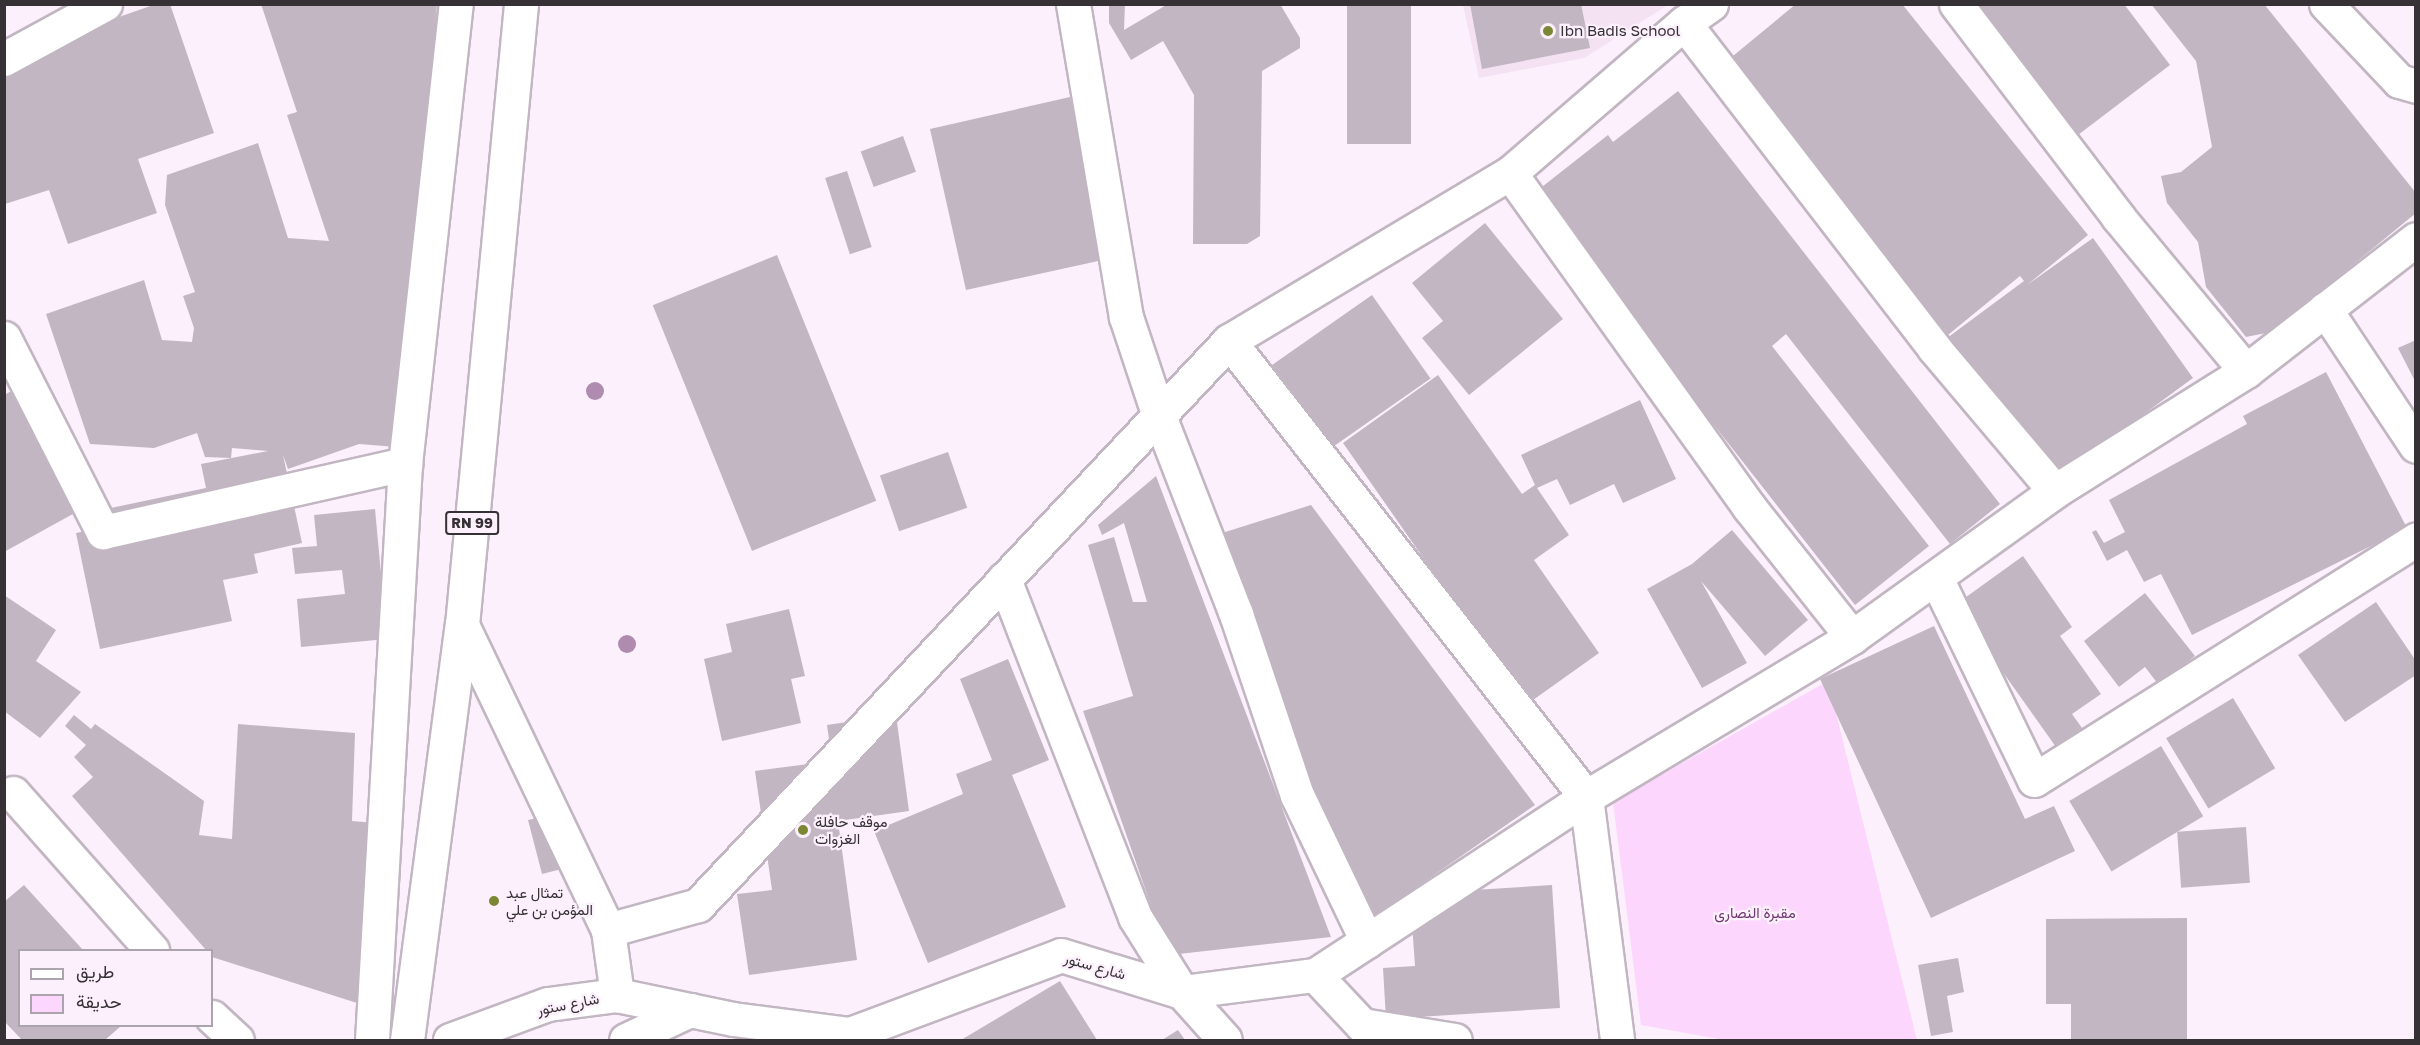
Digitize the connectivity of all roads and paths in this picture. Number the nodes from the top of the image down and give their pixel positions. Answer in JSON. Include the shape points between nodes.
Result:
{"nodes":[{"id":1,"x":105,"y":4,"type":"edge"},
{"id":2,"x":456,"y":4,"type":"edge"},
{"id":3,"x":521,"y":4,"type":"edge"},
{"id":4,"x":1073,"y":4,"type":"edge"},
{"id":5,"x":1711,"y":4,"type":"edge"},
{"id":6,"x":1956,"y":4,"type":"edge"},
{"id":7,"x":2326,"y":4,"type":"edge"},
{"id":8,"x":1684,"y":23,"type":"junction"},
{"id":9,"x":8,"y":50,"type":"edge"},
{"id":10,"x":2415,"y":86,"type":"edge"},
{"id":11,"x":1510,"y":173,"type":"junction"},
{"id":12,"x":2415,"y":239,"type":"edge"},
{"id":13,"x":2325,"y":309,"type":"junction"},
{"id":14,"x":4,"y":338,"type":"edge"},
{"id":15,"x":1229,"y":341,"type":"junction"},
{"id":16,"x":2246,"y":370,"type":"junction"},
{"id":17,"x":1158,"y":413,"type":"junction"},
{"id":18,"x":2415,"y":446,"type":"edge"},
{"id":19,"x":405,"y":464,"type":"junction"},
{"id":20,"x":2055,"y":491,"type":"junction"},
{"id":21,"x":2415,"y":538,"type":"edge"},
{"id":22,"x":1004,"y":579,"type":"junction"},
{"id":23,"x":1937,"y":580,"type":"junction"},
{"id":24,"x":462,"y":625,"type":"junction"},
{"id":25,"x":1852,"y":637,"type":"junction"},
{"id":26,"x":7,"y":794,"type":"edge"},
{"id":27,"x":1586,"y":797,"type":"junction"},
{"id":28,"x":608,"y":930,"type":"junction"},
{"id":29,"x":1367,"y":941,"type":"junction"},
{"id":30,"x":151,"y":949,"type":"edge"},
{"id":31,"x":1316,"y":975,"type":"junction"},
{"id":32,"x":1182,"y":992,"type":"junction"},
{"id":33,"x":617,"y":995,"type":"junction"},
{"id":34,"x":690,"y":1010,"type":"junction"},
{"id":35,"x":213,"y":1018,"type":"edge"},
{"id":36,"x":854,"y":1037,"type":"edge"},
{"id":37,"x":237,"y":1041,"type":"edge"},
{"id":38,"x":372,"y":1041,"type":"edge"},
{"id":39,"x":407,"y":1041,"type":"edge"},
{"id":40,"x":450,"y":1041,"type":"edge"},
{"id":41,"x":626,"y":1041,"type":"edge"},
{"id":42,"x":1225,"y":1041,"type":"edge"},
{"id":43,"x":1455,"y":1041,"type":"edge"},
{"id":44,"x":1617,"y":1041,"type":"edge"}],
"edges":[{"from":1,"to":9,"type":"street"},
{"from":2,"to":19,"type":"street"},
{"from":3,"to":24,"type":"street","number":"RN 99"},
{"from":4,"to":17,"type":"street","via":[[1126,317]]},
{"from":5,"to":8,"type":"street"},
{"from":6,"to":16,"type":"street","via":[[2118,217]]},
{"from":7,"to":10,"type":"street","via":[[2399,81]]},
{"from":8,"to":11,"type":"street"},
{"from":8,"to":20,"type":"street","via":[[1934,348]]},
{"from":11,"to":15,"type":"street"},
{"from":11,"to":25,"type":"street","via":[[1749,507]]},
{"from":12,"to":13,"type":"street"},
{"from":13,"to":16,"type":"street"},
{"from":13,"to":18,"type":"street"},
{"from":14,"to":19,"type":"street","via":[[103,532]]},
{"from":15,"to":17,"type":"street"},
{"from":15,"to":27,"type":"street"},
{"from":16,"to":20,"type":"street"},
{"from":17,"to":22,"type":"street"},
{"from":17,"to":29,"type":"street","via":[[1236,614],[1297,795]]},
{"from":19,"to":38,"type":"street"},
{"from":20,"to":23,"type":"street"},
{"from":21,"to":23,"type":"street","via":[[2034,780]]},
{"from":22,"to":28,"type":"street","via":[[698,905]]},
{"from":22,"to":32,"type":"street","via":[[1135,917]]},
{"from":23,"to":25,"type":"street"},
{"from":24,"to":28,"type":"street"},
{"from":24,"to":39,"type":"street","number":"RN 99"},
{"from":25,"to":27,"type":"street"},
{"from":26,"to":30,"type":"street"},
{"from":27,"to":29,"type":"street"},
{"from":27,"to":44,"type":"street"},
{"from":28,"to":33,"type":"street"},
{"from":29,"to":31,"type":"street"},
{"from":31,"to":32,"type":"street","name":"شارع ستور"},
{"from":31,"to":43,"type":"street","via":[[1362,1025]]},
{"from":32,"to":36,"type":"street","name":"شارع ستور","via":[[1061,955]]},
{"from":32,"to":42,"type":"street"},
{"from":33,"to":34,"type":"street","name":"شارع ستور"},
{"from":33,"to":40,"type":"street","name":"شارع ستور","via":[[548,1004]]},
{"from":34,"to":36,"type":"street","name":"شارع ستور"},
{"from":34,"to":41,"type":"street"},
{"from":35,"to":37,"type":"street"}]}
